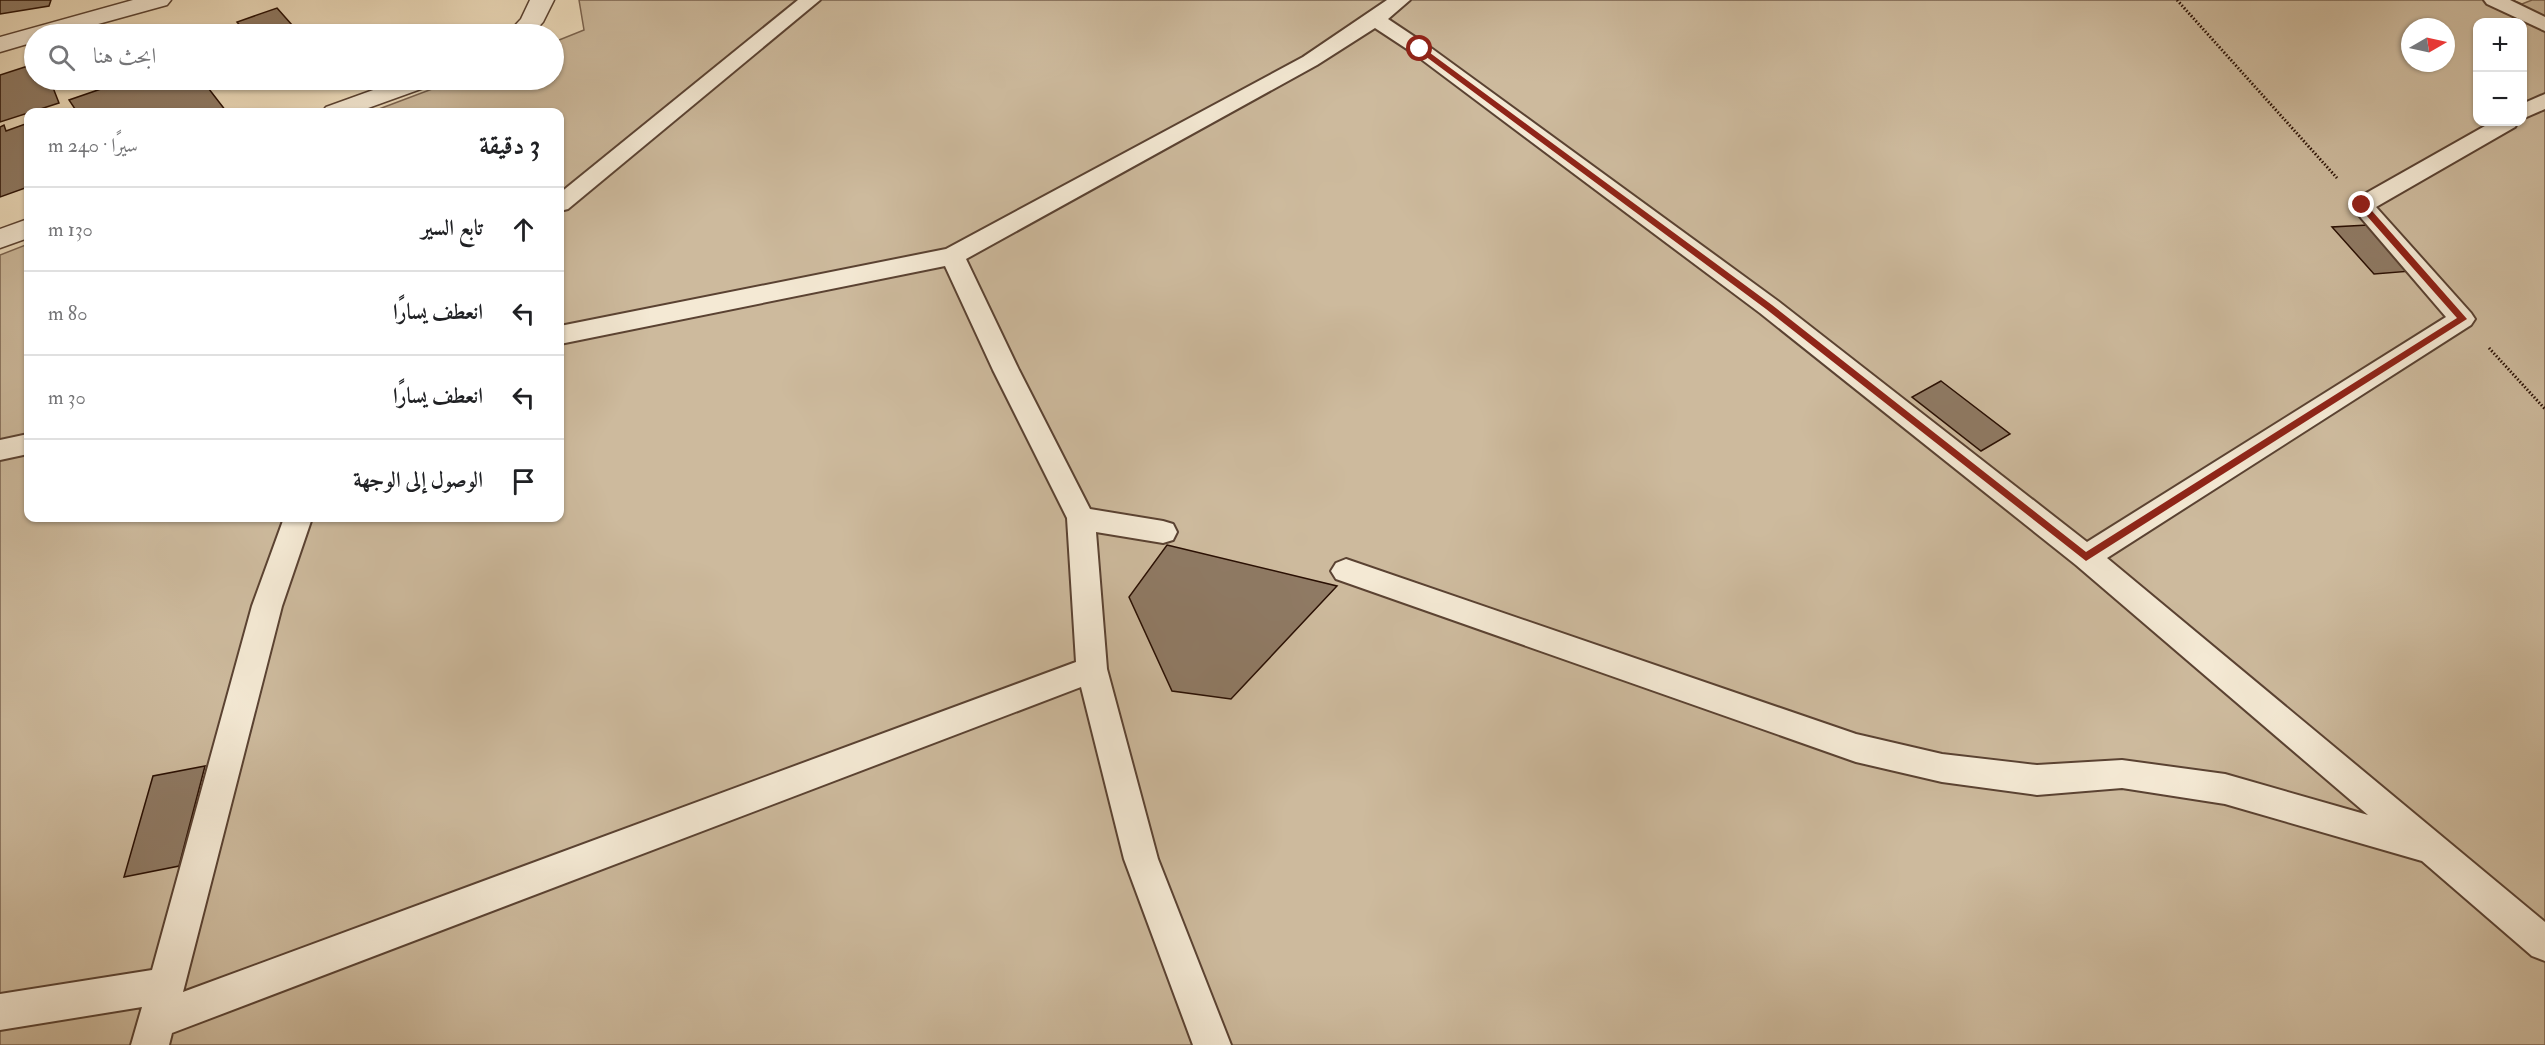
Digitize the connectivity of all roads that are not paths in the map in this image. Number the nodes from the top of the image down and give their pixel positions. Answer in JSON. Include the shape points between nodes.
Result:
{"nodes":[{"id":1,"x":159,"y":0,"type":"edge"},
{"id":2,"x":542,"y":0,"type":"edge"},
{"id":3,"x":810,"y":0,"type":"edge"},
{"id":4,"x":1400,"y":0,"type":"edge"},
{"id":5,"x":2494,"y":0,"type":"edge"},
{"id":6,"x":1375,"y":19,"type":"junction"},
{"id":7,"x":75,"y":24,"type":"edge"},
{"id":8,"x":529,"y":24,"type":"edge"},
{"id":9,"x":2545,"y":25,"type":"edge"},
{"id":10,"x":24,"y":38,"type":"edge"},
{"id":11,"x":0,"y":45,"type":"edge"},
{"id":12,"x":396,"y":90,"type":"edge"},
{"id":13,"x":2545,"y":100,"type":"edge"},
{"id":14,"x":346,"y":108,"type":"edge"},
{"id":15,"x":2527,"y":111,"type":"edge"},
{"id":16,"x":2500,"y":126,"type":"edge"},
{"id":17,"x":564,"y":201,"type":"edge"},
{"id":18,"x":24,"y":230,"type":"edge"},
{"id":19,"x":0,"y":239,"type":"edge"},
{"id":20,"x":953,"y":256,"type":"junction"},
{"id":21,"x":564,"y":334,"type":"edge"},
{"id":22,"x":24,"y":445,"type":"edge"},
{"id":23,"x":0,"y":450,"type":"edge"},
{"id":24,"x":1081,"y":518,"type":"junction"},
{"id":25,"x":297,"y":522,"type":"edge"},
{"id":26,"x":1163,"y":532,"type":"dead end"},
{"id":27,"x":2086,"y":557,"type":"junction"},
{"id":28,"x":1346,"y":571,"type":"dead end"},
{"id":29,"x":1092,"y":669,"type":"junction"},
{"id":30,"x":2430,"y":849,"type":"junction"},
{"id":31,"x":2545,"y":944,"type":"edge"},
{"id":32,"x":168,"y":985,"type":"junction"},
{"id":33,"x":0,"y":1012,"type":"edge"},
{"id":34,"x":153,"y":1033,"type":"edge"},
{"id":35,"x":1212,"y":1045,"type":"edge"}],
"edges":[{"from":1,"to":7,"type":"street"},
{"from":2,"to":8,"type":"street"},
{"from":3,"to":17,"type":"lane"},
{"from":4,"to":6,"type":"lane"},
{"from":5,"to":9,"type":"lane"},
{"from":6,"to":20,"type":"lane","via":[[1310,61]]},
{"from":6,"to":27,"type":"lane","via":[[1769,307]]},
{"from":10,"to":11,"type":"street"},
{"from":12,"to":14,"type":"street"},
{"from":13,"to":15,"type":"lane"},
{"from":16,"to":27,"type":"lane","via":[[2362,205],[2463,319]]},
{"from":18,"to":19,"type":"street"},
{"from":20,"to":21,"type":"lane"},
{"from":20,"to":24,"type":"lane"},
{"from":22,"to":23,"type":"lane"},
{"from":24,"to":26,"type":"lane"},
{"from":24,"to":29,"type":"lane"},
{"from":25,"to":32,"type":"lane","via":[[267,606]]},
{"from":27,"to":30,"type":"lane"},
{"from":28,"to":30,"type":"lane","via":[[1856,748],[1942,768],[2037,780],[2122,774],[2224,789]]},
{"from":29,"to":34,"type":"lane"},
{"from":29,"to":35,"type":"lane","via":[[1141,859]]},
{"from":30,"to":31,"type":"lane"},
{"from":32,"to":33,"type":"lane"},
{"from":32,"to":34,"type":"lane"}]}
